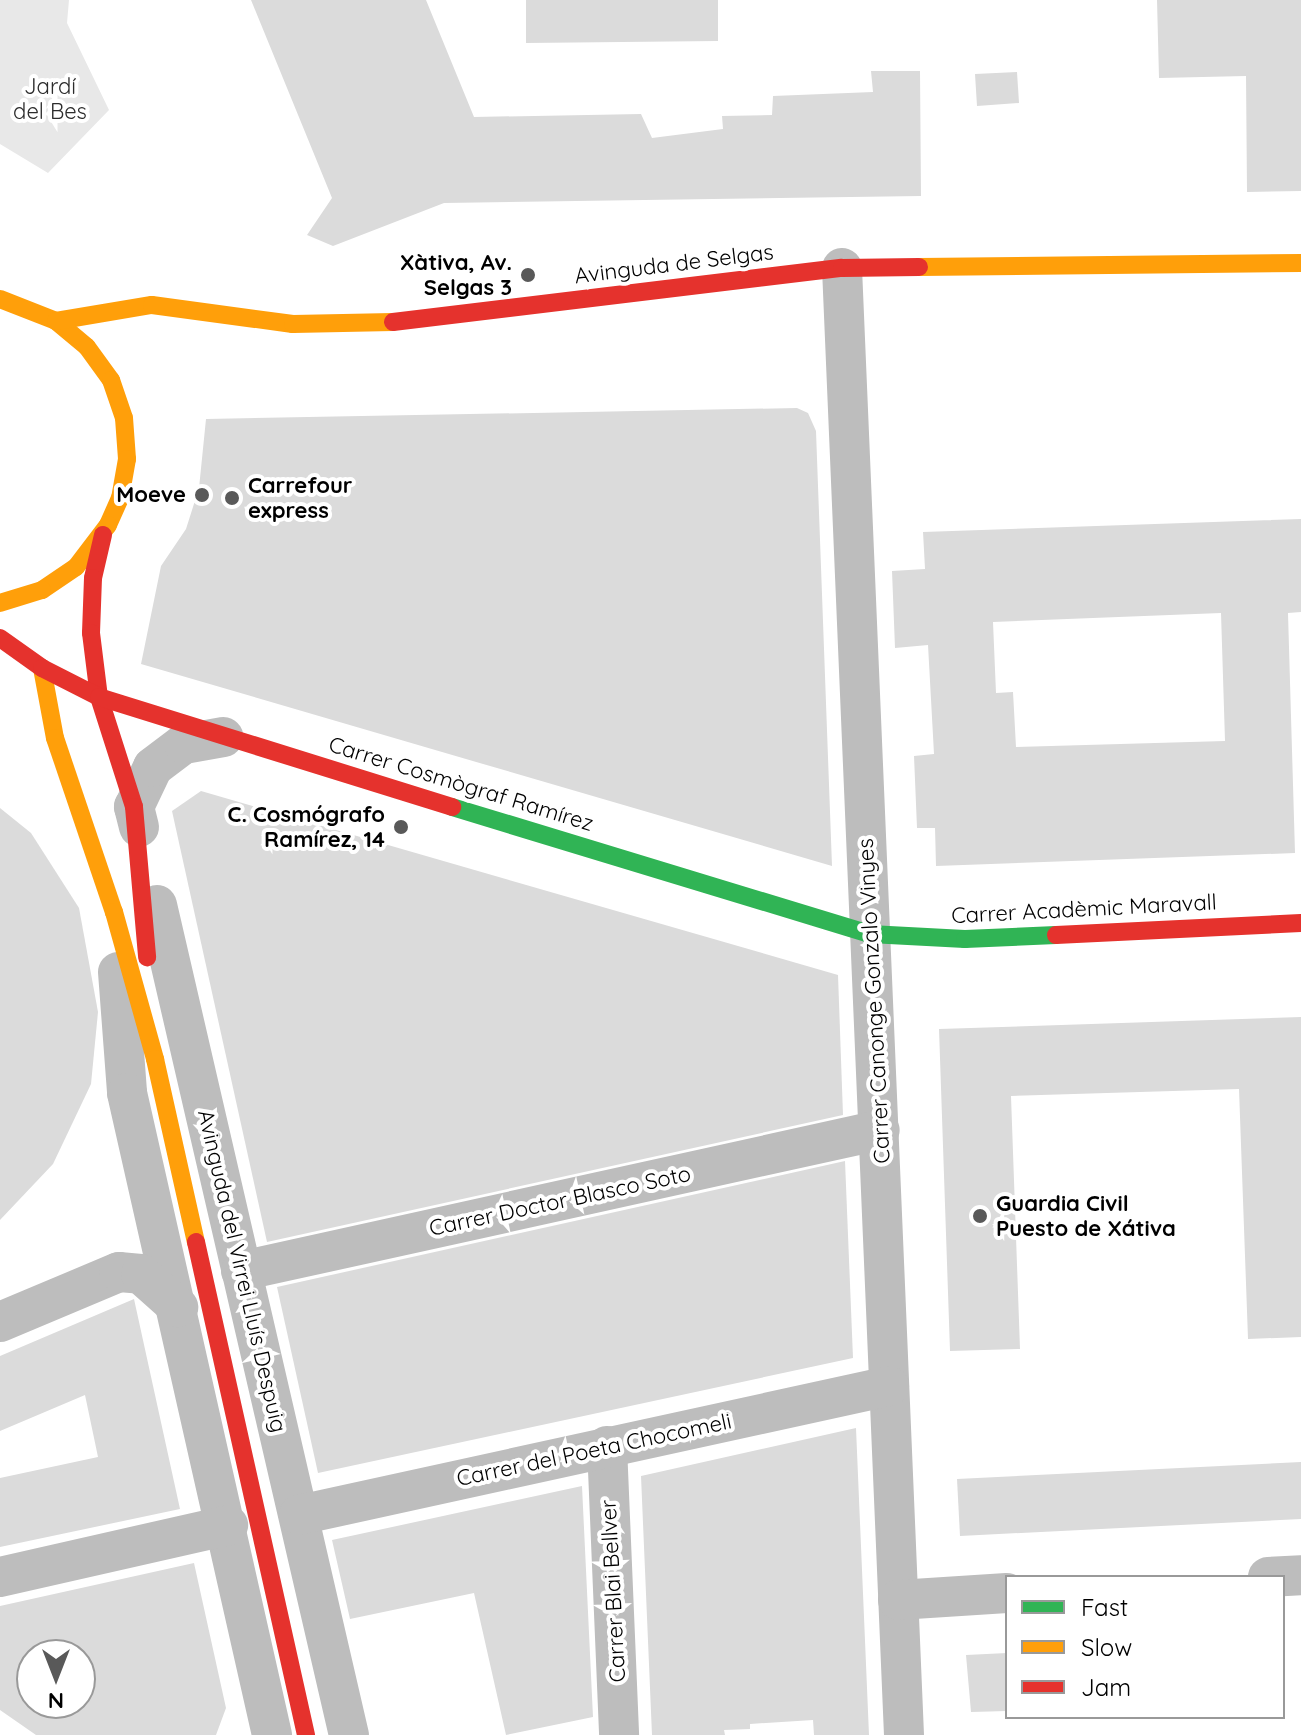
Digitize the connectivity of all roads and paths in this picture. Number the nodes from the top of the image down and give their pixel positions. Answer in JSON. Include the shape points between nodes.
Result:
{"nodes":[{"id":1,"x":1301,"y":263,"type":"edge"},
{"id":2,"x":842,"y":268,"type":"junction"},
{"id":3,"x":2,"y":297,"type":"edge"},
{"id":4,"x":56,"y":321,"type":"junction"},
{"id":5,"x":103,"y":535,"type":"junction"},
{"id":6,"x":0,"y":603,"type":"edge"},
{"id":7,"x":0,"y":638,"type":"edge"},
{"id":8,"x":42,"y":668,"type":"junction"},
{"id":9,"x":99,"y":697,"type":"junction"},
{"id":10,"x":223,"y":737,"type":"junction"},
{"id":11,"x":134,"y":807,"type":"junction"},
{"id":12,"x":114,"y":912,"type":"junction"},
{"id":13,"x":1301,"y":923,"type":"edge"},
{"id":14,"x":870,"y":934,"type":"junction"},
{"id":15,"x":155,"y":1059,"type":"junction"},
{"id":16,"x":880,"y":1130,"type":"junction"},
{"id":17,"x":241,"y":1271,"type":"junction"},
{"id":18,"x":178,"y":1307,"type":"junction"},
{"id":19,"x":0,"y":1322,"type":"edge"},
{"id":20,"x":889,"y":1386,"type":"junction"},
{"id":21,"x":607,"y":1446,"type":"junction"},
{"id":22,"x":299,"y":1515,"type":"junction"},
{"id":23,"x":228,"y":1525,"type":"junction"},
{"id":24,"x":0,"y":1577,"type":"edge"},
{"id":25,"x":1005,"y":1593,"type":"edge"},
{"id":26,"x":898,"y":1600,"type":"junction"},
{"id":27,"x":272,"y":1735,"type":"edge"},
{"id":28,"x":306,"y":1735,"type":"edge"},
{"id":29,"x":349,"y":1735,"type":"edge"},
{"id":30,"x":619,"y":1735,"type":"edge"},
{"id":31,"x":904,"y":1735,"type":"edge"}],
"edges":[{"from":1,"to":2,"type":"street","name":"Avinguda de Selgas"},
{"from":2,"to":4,"type":"street","name":"Avinguda de Selgas","via":[[370,325],[293,324],[152,305]]},
{"from":2,"to":14,"type":"street","name":"Carrer Canonge Gonzalo Vinyes"},
{"from":3,"to":4,"type":"street"},
{"from":4,"to":5,"type":"street","via":[[87,347],[111,380],[124,418],[125,472]]},
{"from":5,"to":6,"type":"street","via":[[76,567]]},
{"from":5,"to":9,"type":"street","name":"Avinguda del Virrei Lluís Despuig","via":[[91,602]]},
{"from":7,"to":8,"type":"street"},
{"from":8,"to":9,"type":"street","name":"Carrer Cosmògraf Ramírez"},
{"from":8,"to":12,"type":"street","name":"Avinguda del Virrei Lluís Despuig","via":[[55,738]]},
{"from":9,"to":10,"type":"street","name":"Carrer Cosmògraf Ramírez"},
{"from":9,"to":11,"type":"street","name":"Avinguda del Virrei Lluís Despuig"},
{"from":10,"to":11,"type":"street","via":[[184,744],[167,755],[153,767]]},
{"from":10,"to":14,"type":"street","name":"Carrer Cosmògraf Ramírez"},
{"from":11,"to":15,"type":"street","name":"Avinguda del Virrei Lluís Despuig"},
{"from":11,"to":17,"type":"street","name":"Avinguda del Virrei Lluís Despuig"},
{"from":12,"to":15,"type":"street","name":"Avinguda del Virrei Lluís Despuig"},
{"from":12,"to":18,"type":"street","name":"Avinguda del Virrei Lluís Despuig","via":[[127,1093]]},
{"from":13,"to":14,"type":"street","name":"Carrer Acadèmic Maravall","via":[[965,939]]},
{"from":14,"to":16,"type":"street","name":"Carrer Canonge Gonzalo Vinyes"},
{"from":15,"to":28,"type":"street","name":"Avinguda del Virrei Lluís Despuig"},
{"from":16,"to":17,"type":"street","name":"Carrer Doctor Blasco Soto"},
{"from":16,"to":20,"type":"street","name":"Carrer Canonge Gonzalo Vinyes"},
{"from":17,"to":22,"type":"street","name":"Avinguda del Virrei Lluís Despuig"},
{"from":18,"to":19,"type":"street","via":[[141,1274],[119,1272]]},
{"from":18,"to":23,"type":"street","name":"Avinguda del Virrei Lluís Despuig"},
{"from":20,"to":21,"type":"street","name":"Carrer del Poeta Chocomeli"},
{"from":20,"to":26,"type":"street","name":"Carrer Canonge Gonzalo Vinyes"},
{"from":21,"to":22,"type":"street","name":"Carrer del Poeta Chocomeli"},
{"from":21,"to":30,"type":"street","name":"Carrer Blai Bellver"},
{"from":22,"to":29,"type":"street","name":"Avinguda del Virrei Lluís Despuig"},
{"from":23,"to":24,"type":"street"},
{"from":23,"to":27,"type":"street","name":"Avinguda del Virrei Lluís Despuig"},
{"from":25,"to":26,"type":"street"},
{"from":26,"to":31,"type":"street","name":"Carrer Canonge Gonzalo Vinyes"}]}
